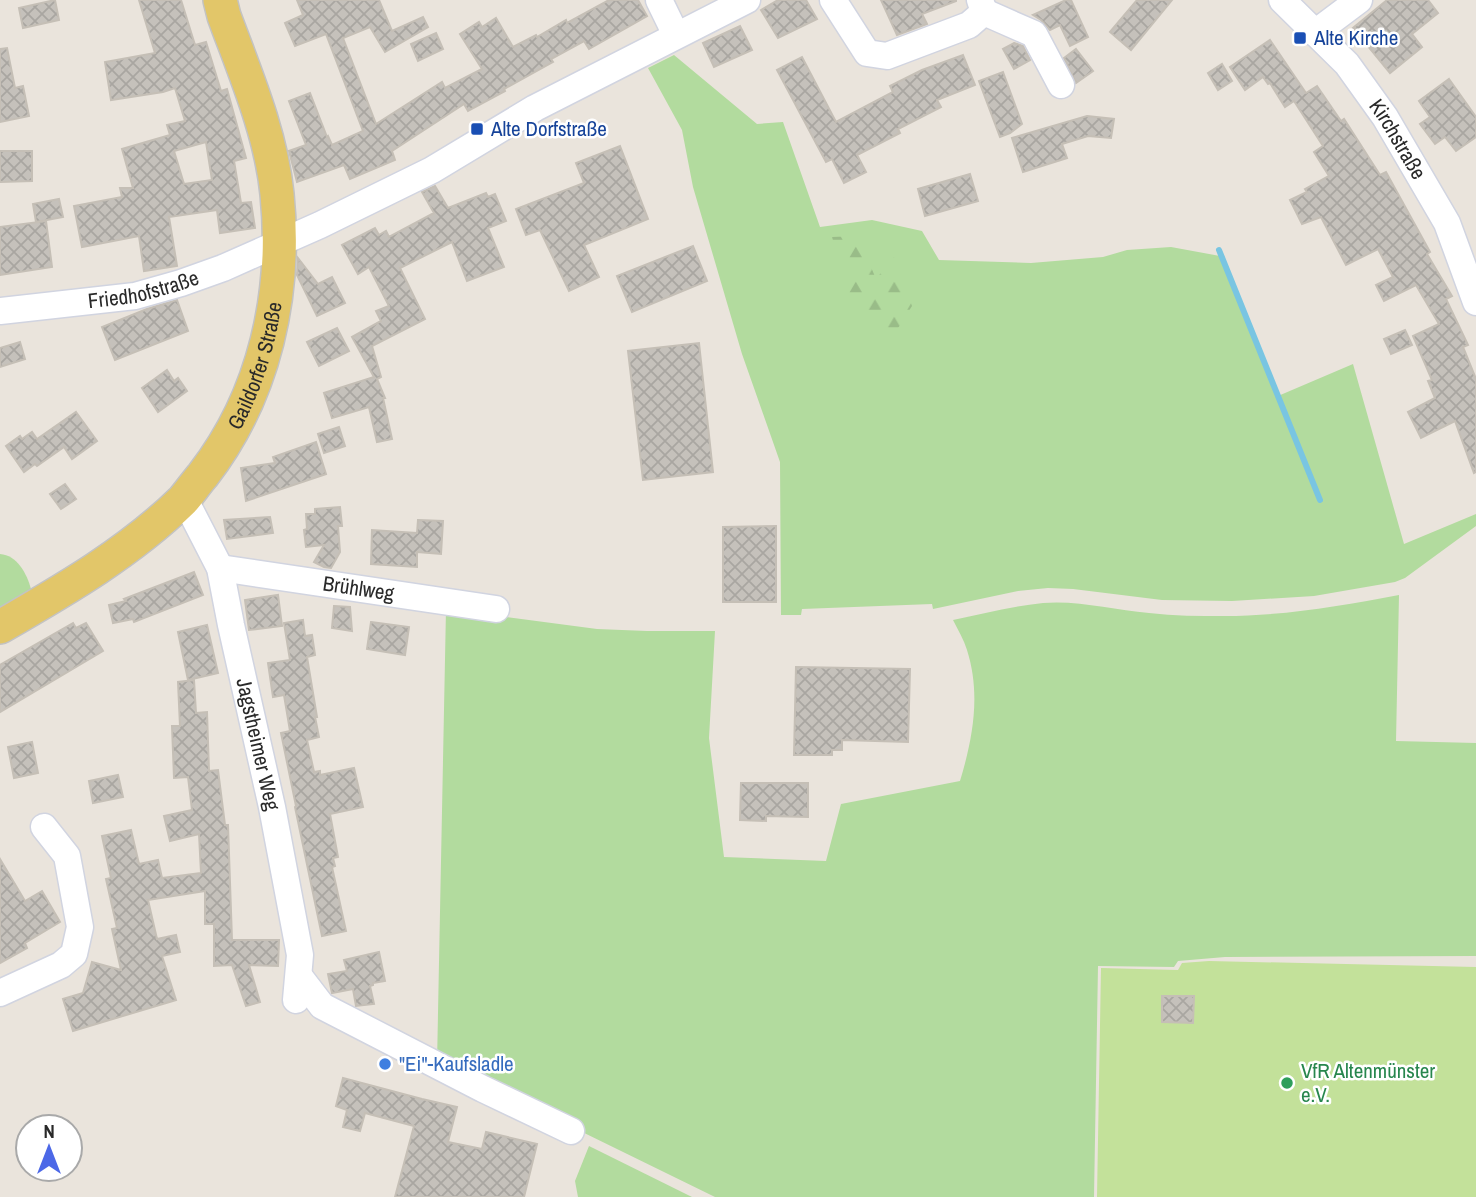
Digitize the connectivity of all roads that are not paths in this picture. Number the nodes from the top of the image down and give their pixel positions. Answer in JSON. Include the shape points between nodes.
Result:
{"nodes":[{"id":1,"x":220,"y":0,"type":"edge"},
{"id":2,"x":659,"y":0,"type":"edge"},
{"id":3,"x":747,"y":0,"type":"edge"},
{"id":4,"x":833,"y":0,"type":"edge"},
{"id":5,"x":1282,"y":0,"type":"edge"},
{"id":6,"x":1359,"y":0,"type":"edge"},
{"id":7,"x":982,"y":6,"type":"edge"},
{"id":8,"x":1315,"y":33,"type":"junction"},
{"id":9,"x":676,"y":35,"type":"junction"},
{"id":10,"x":1061,"y":85,"type":"dead end"},
{"id":11,"x":279,"y":243,"type":"junction"},
{"id":12,"x":1476,"y":302,"type":"edge"},
{"id":13,"x":0,"y":311,"type":"edge"},
{"id":14,"x":184,"y":498,"type":"junction"},
{"id":15,"x":220,"y":568,"type":"junction"},
{"id":16,"x":495,"y":609,"type":"dead end"},
{"id":17,"x":0,"y":627,"type":"edge"},
{"id":18,"x":44,"y":827,"type":"dead end"},
{"id":19,"x":0,"y":993,"type":"edge"},
{"id":20,"x":571,"y":1131,"type":"dead end"}],
"edges":[{"from":1,"to":11,"type":"main road","name":"Gaildorfer Straße","via":[[266,136],[277,192]]},
{"from":2,"to":9,"type":"street"},
{"from":3,"to":9,"type":"street"},
{"from":4,"to":7,"type":"street","via":[[867,53],[887,56],[969,25]]},
{"from":5,"to":8,"type":"street","name":"Kirchstraße"},
{"from":6,"to":8,"type":"street"},
{"from":7,"to":10,"type":"street","via":[[1034,34]]},
{"from":8,"to":12,"type":"street","name":"Kirchstraße","via":[[1348,64],[1385,117],[1447,223]]},
{"from":9,"to":11,"type":"street","via":[[535,108],[432,170]]},
{"from":11,"to":13,"type":"street","name":"Friedhofstraße","via":[[181,284],[135,296]]},
{"from":11,"to":14,"type":"main road","name":"Gaildorfer Straße","via":[[278,288],[257,378],[216,457]]},
{"from":14,"to":15,"type":"street","name":"Jagstheimer Weg"},
{"from":14,"to":17,"type":"main road","name":"Gaildorfer Straße","via":[[134,542]]},
{"from":15,"to":16,"type":"street","name":"Brühlweg"},
{"from":15,"to":20,"type":"street","name":"Jagstheimer Weg","via":[[300,955],[298,988],[322,1006]]},
{"from":18,"to":19,"type":"street","via":[[67,856],[80,928],[74,954],[61,965]]}]}
